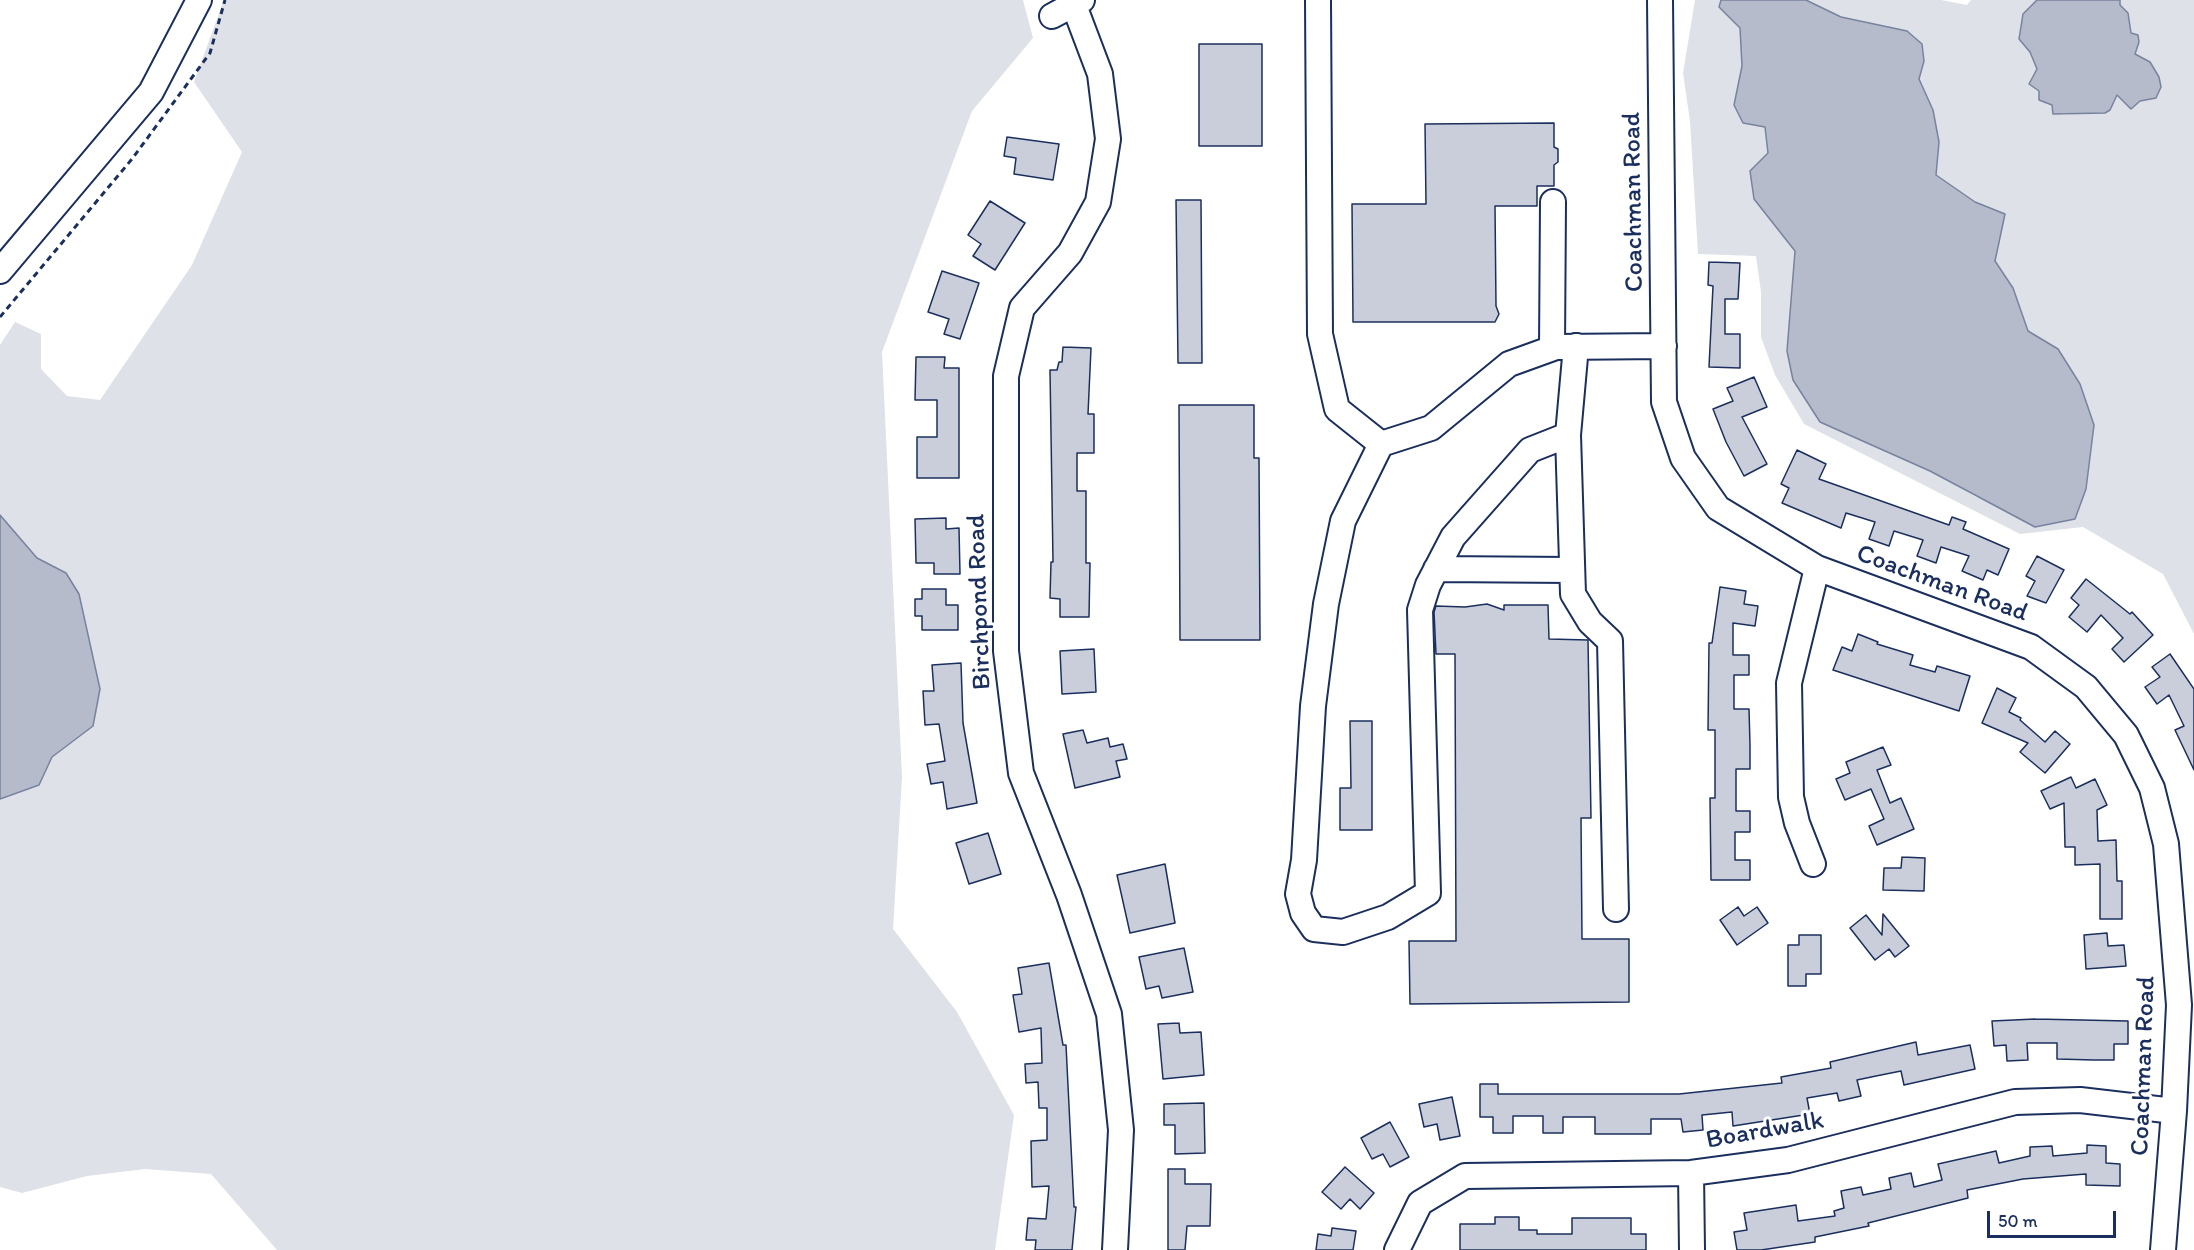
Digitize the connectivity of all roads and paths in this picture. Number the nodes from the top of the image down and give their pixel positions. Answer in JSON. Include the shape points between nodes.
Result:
{"nodes":[{"id":1,"x":199,"y":0,"type":"edge"},
{"id":2,"x":225,"y":0,"type":"edge"},
{"id":3,"x":1318,"y":0,"type":"edge"},
{"id":4,"x":1660,"y":0,"type":"edge"},
{"id":5,"x":1076,"y":1,"type":"edge"},
{"id":6,"x":1052,"y":16,"type":"dead end"},
{"id":7,"x":1553,"y":202,"type":"dead end"},
{"id":8,"x":0,"y":271,"type":"edge"},
{"id":9,"x":0,"y":317,"type":"edge"},
{"id":10,"x":1664,"y":346,"type":"junction"},
{"id":11,"x":1564,"y":347,"type":"junction"},
{"id":12,"x":1568,"y":435,"type":"junction"},
{"id":13,"x":1381,"y":444,"type":"junction"},
{"id":14,"x":1817,"y":568,"type":"junction"},
{"id":15,"x":1436,"y":569,"type":"junction"},
{"id":16,"x":1572,"y":570,"type":"junction"},
{"id":17,"x":1813,"y":864,"type":"dead end"},
{"id":18,"x":1616,"y":909,"type":"dead end"},
{"id":19,"x":2174,"y":1111,"type":"junction"},
{"id":20,"x":1691,"y":1173,"type":"junction"},
{"id":21,"x":1115,"y":1250,"type":"edge"},
{"id":22,"x":1397,"y":1250,"type":"edge"},
{"id":23,"x":1692,"y":1250,"type":"edge"},
{"id":24,"x":2163,"y":1250,"type":"edge"}],
"edges":[{"from":1,"to":8,"type":"street","via":[[151,92]]},
{"from":2,"to":9,"type":"path","via":[[210,53],[132,159]]},
{"from":3,"to":13,"type":"street","via":[[1320,334],[1337,409]]},
{"from":4,"to":10,"type":"street","name":"Coachman Road"},
{"from":5,"to":6,"type":"street"},
{"from":5,"to":21,"type":"street","name":"Birchpond Road","via":[[1100,74],[1108,139],[1098,202],[1070,253],[1022,308],[1006,376],[1006,651],[1021,773],[1069,895],[1109,1014],[1121,1130]]},
{"from":7,"to":11,"type":"street"},
{"from":10,"to":11,"type":"street"},
{"from":10,"to":14,"type":"street","name":"Coachman Road","via":[[1665,402],[1683,458],[1718,508]]},
{"from":11,"to":12,"type":"street"},
{"from":11,"to":13,"type":"street","via":[[1509,364],[1431,428]]},
{"from":12,"to":15,"type":"street","via":[[1530,450],[1453,537]]},
{"from":12,"to":16,"type":"street"},
{"from":13,"to":15,"type":"street","via":[[1343,520],[1326,604],[1313,706],[1304,860],[1298,894],[1303,913],[1314,929],[1342,932],[1388,916],[1428,893],[1420,610]]},
{"from":14,"to":17,"type":"street","via":[[1789,683],[1791,797]]},
{"from":14,"to":19,"type":"street","name":"Coachman Road","via":[[2031,647],[2086,687],[2126,735],[2152,788],[2166,844],[2179,1005]]},
{"from":15,"to":16,"type":"street"},
{"from":16,"to":18,"type":"street","via":[[1573,594],[1590,622],[1610,641]]},
{"from":19,"to":20,"type":"street","name":"Boardwalk","via":[[2080,1100],[2015,1102],[1788,1160]]},
{"from":19,"to":24,"type":"street","name":"Coachman Road"},
{"from":20,"to":22,"type":"street","name":"Boardwalk","via":[[1465,1176],[1420,1203]]},
{"from":20,"to":23,"type":"street"}]}
